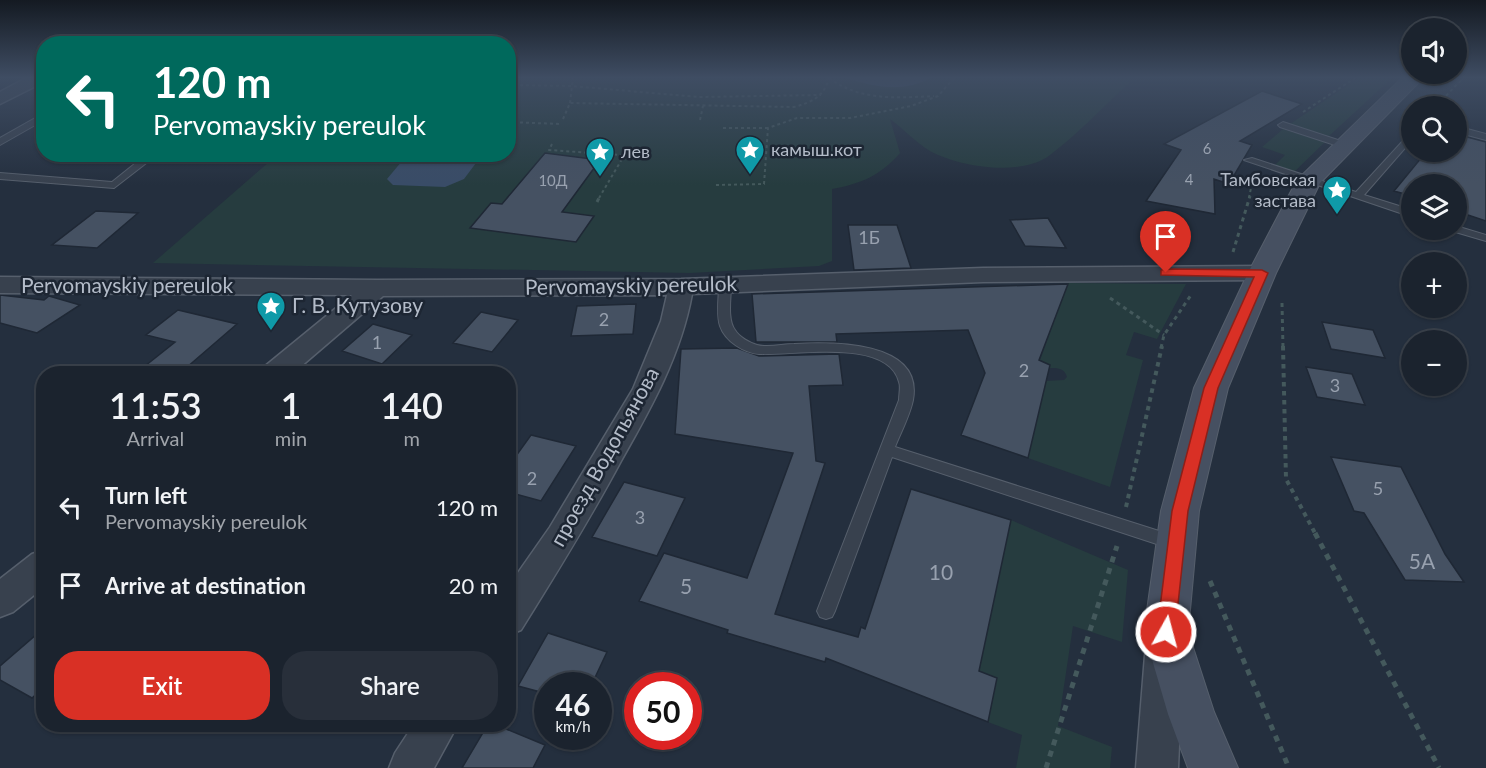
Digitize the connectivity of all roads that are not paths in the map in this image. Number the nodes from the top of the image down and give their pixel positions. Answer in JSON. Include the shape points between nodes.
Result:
{"nodes":[{"id":1,"x":1376,"y":114,"type":"edge"},
{"id":2,"x":36,"y":121,"type":"edge"},
{"id":3,"x":1283,"y":125,"type":"dead end"},
{"id":4,"x":1467,"y":132,"type":"edge"},
{"id":5,"x":1486,"y":137,"type":"edge"},
{"id":6,"x":0,"y":142,"type":"edge"},
{"id":7,"x":1344,"y":144,"type":"junction"},
{"id":8,"x":1401,"y":147,"type":"edge"},
{"id":9,"x":1249,"y":160,"type":"dead end"},
{"id":10,"x":143,"y":162,"type":"edge"},
{"id":11,"x":0,"y":176,"type":"edge"},
{"id":12,"x":1309,"y":180,"type":"junction"},
{"id":13,"x":1358,"y":196,"type":"junction"},
{"id":14,"x":1401,"y":210,"type":"edge"},
{"id":15,"x":1467,"y":232,"type":"edge"},
{"id":16,"x":1486,"y":238,"type":"edge"},
{"id":17,"x":1262,"y":273,"type":"junction"},
{"id":18,"x":0,"y":285,"type":"edge"},
{"id":19,"x":725,"y":285,"type":"junction"},
{"id":20,"x":681,"y":287,"type":"junction"},
{"id":21,"x":377,"y":288,"type":"junction"},
{"id":22,"x":284,"y":366,"type":"edge"},
{"id":23,"x":887,"y":450,"type":"junction"},
{"id":24,"x":1177,"y":544,"type":"junction"},
{"id":25,"x":36,"y":572,"type":"edge"},
{"id":26,"x":0,"y":601,"type":"edge"},
{"id":27,"x":516,"y":606,"type":"edge"},
{"id":28,"x":826,"y":611,"type":"dead end"},
{"id":29,"x":1166,"y":632,"type":"junction"},
{"id":30,"x":433,"y":732,"type":"edge"},
{"id":31,"x":410,"y":768,"type":"edge"},
{"id":32,"x":1157,"y":768,"type":"edge"},
{"id":33,"x":1214,"y":768,"type":"edge"}],
"edges":[{"from":1,"to":7,"type":"main road"},
{"from":2,"to":6,"type":"lane"},
{"from":3,"to":7,"type":"lane"},
{"from":4,"to":5,"type":"lane"},
{"from":7,"to":12,"type":"main road"},
{"from":8,"to":13,"type":"lane"},
{"from":9,"to":12,"type":"lane"},
{"from":10,"to":11,"type":"lane","via":[[114,184]]},
{"from":12,"to":13,"type":"lane"},
{"from":12,"to":17,"type":"main road"},
{"from":13,"to":14,"type":"lane"},
{"from":15,"to":16,"type":"lane"},
{"from":17,"to":19,"type":"street","name":"Pervomayskiy pereulok","via":[[983,275]]},
{"from":17,"to":24,"type":"main road","via":[[1211,388],[1180,511]]},
{"from":18,"to":21,"type":"street","name":"Pervomayskiy pereulok"},
{"from":19,"to":20,"type":"street","name":"Pervomayskiy pereulok"},
{"from":19,"to":23,"type":"lane","via":[[725,326],[731,337],[747,346],[758,350],[843,348],[871,352],[894,363],[906,380],[906,400]]},
{"from":20,"to":21,"type":"street","name":"Pervomayskiy pereulok"},
{"from":20,"to":27,"type":"street","name":"проезд Водопьянова","via":[[675,321],[647,388],[562,537]]},
{"from":21,"to":22,"type":"street"},
{"from":23,"to":24,"type":"lane"},
{"from":23,"to":28,"type":"lane"},
{"from":24,"to":29,"type":"main road"},
{"from":25,"to":26,"type":"street"},
{"from":29,"to":32,"type":"street"},
{"from":29,"to":33,"type":"main road","via":[[1191,714]]},
{"from":30,"to":31,"type":"street"}]}
